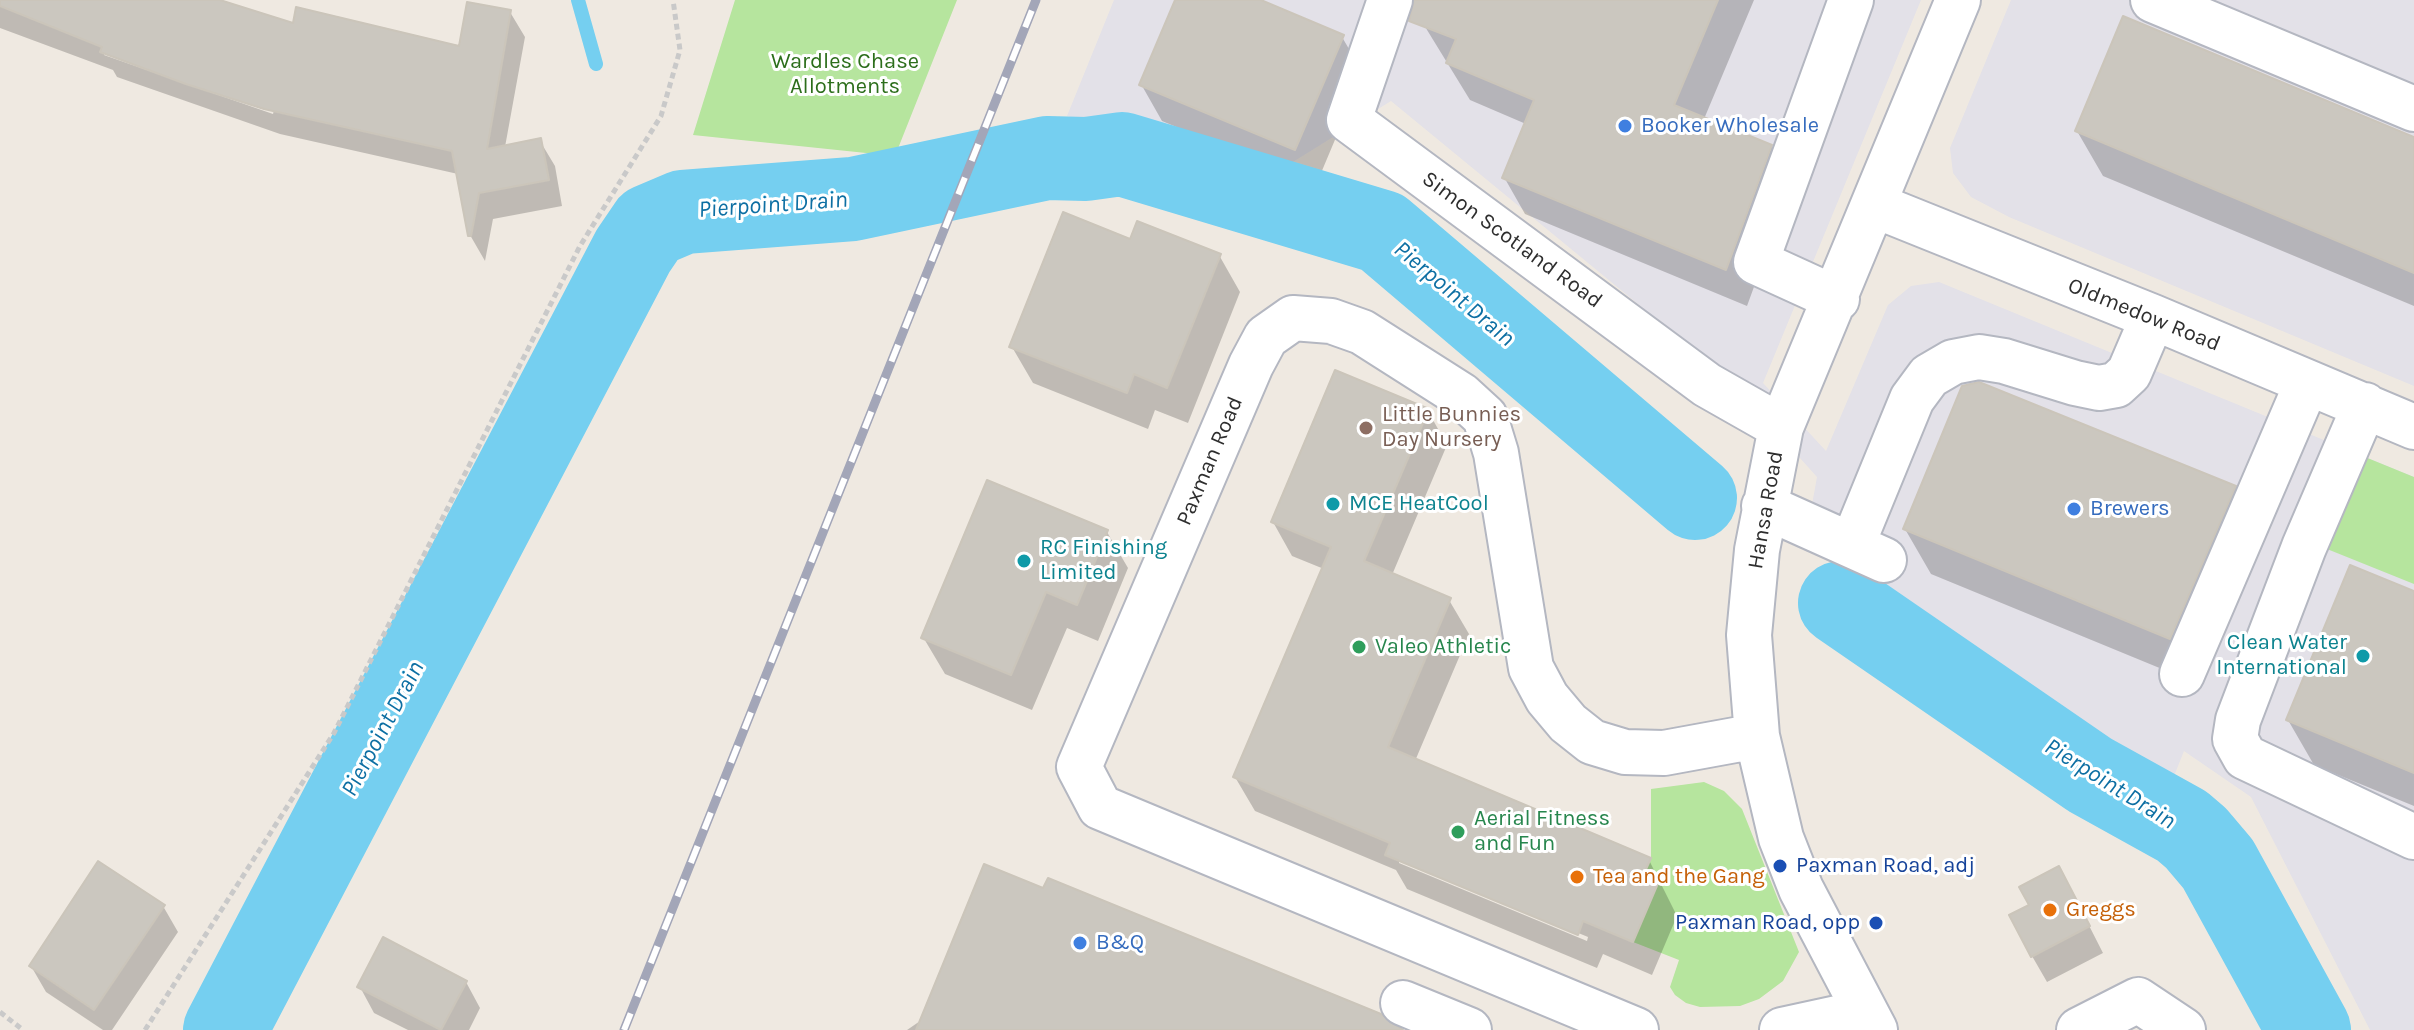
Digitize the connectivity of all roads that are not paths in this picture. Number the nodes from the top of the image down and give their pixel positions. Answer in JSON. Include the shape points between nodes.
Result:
{"nodes":[{"id":1,"x":1390,"y":0,"type":"edge"},
{"id":2,"x":1851,"y":0,"type":"edge"},
{"id":3,"x":1958,"y":0,"type":"edge"},
{"id":4,"x":2153,"y":0,"type":"edge"},
{"id":5,"x":2414,"y":109,"type":"edge"},
{"id":6,"x":1874,"y":205,"type":"junction"},
{"id":7,"x":1837,"y":299,"type":"junction"},
{"id":8,"x":2153,"y":317,"type":"junction"},
{"id":9,"x":2307,"y":383,"type":"junction"},
{"id":10,"x":2365,"y":405,"type":"junction"},
{"id":11,"x":1781,"y":427,"type":"junction"},
{"id":12,"x":2414,"y":427,"type":"edge"},
{"id":13,"x":1764,"y":506,"type":"junction"},
{"id":14,"x":2182,"y":674,"type":"dead end"},
{"id":15,"x":1757,"y":736,"type":"junction"},
{"id":16,"x":2414,"y":837,"type":"edge"},
{"id":17,"x":1403,"y":1003,"type":"dead end"},
{"id":18,"x":1870,"y":1021,"type":"edge"},
{"id":19,"x":1469,"y":1030,"type":"edge"},
{"id":20,"x":1636,"y":1030,"type":"edge"},
{"id":21,"x":1782,"y":1030,"type":"edge"},
{"id":22,"x":2079,"y":1030,"type":"edge"},
{"id":23,"x":2183,"y":1030,"type":"edge"}],
"edges":[{"from":1,"to":11,"type":"street","name":"Simon Scotland Road","via":[[1349,120],[1707,385]]},
{"from":2,"to":7,"type":"street","via":[[1756,262]]},
{"from":3,"to":6,"type":"street","name":"Hansa Road"},
{"from":4,"to":5,"type":"street"},
{"from":6,"to":7,"type":"street","name":"Hansa Road"},
{"from":6,"to":8,"type":"street","name":"Oldmedow Road"},
{"from":7,"to":11,"type":"street","name":"Hansa Road"},
{"from":8,"to":9,"type":"street","name":"Oldmedow Road"},
{"from":8,"to":13,"type":"street","via":[[2129,373],[2116,385],[2087,386],[1979,357],[1953,362],[1929,376],[1912,399],[1868,552]]},
{"from":9,"to":10,"type":"street","name":"Oldmedow Road"},
{"from":9,"to":14,"type":"street"},
{"from":10,"to":12,"type":"street","name":"Oldmedow Road"},
{"from":10,"to":16,"type":"street","via":[[2304,547],[2235,739],[2245,757]]},
{"from":11,"to":13,"type":"street","name":"Hansa Road"},
{"from":13,"to":15,"type":"street","name":"Hansa Road","via":[[1749,635]]},
{"from":15,"to":18,"type":"street","name":"Hansa Road","via":[[1781,838],[1796,876]]},
{"from":15,"to":20,"type":"street","name":"Paxman Road","via":[[1664,753],[1625,752],[1592,742],[1568,723],[1531,668],[1496,453],[1485,417],[1461,395],[1331,321],[1293,318],[1266,337],[1079,767],[1100,807]]},
{"from":17,"to":19,"type":"street"},
{"from":18,"to":21,"type":"street"},
{"from":22,"to":23,"type":"street","via":[[2138,1000]]}]}
